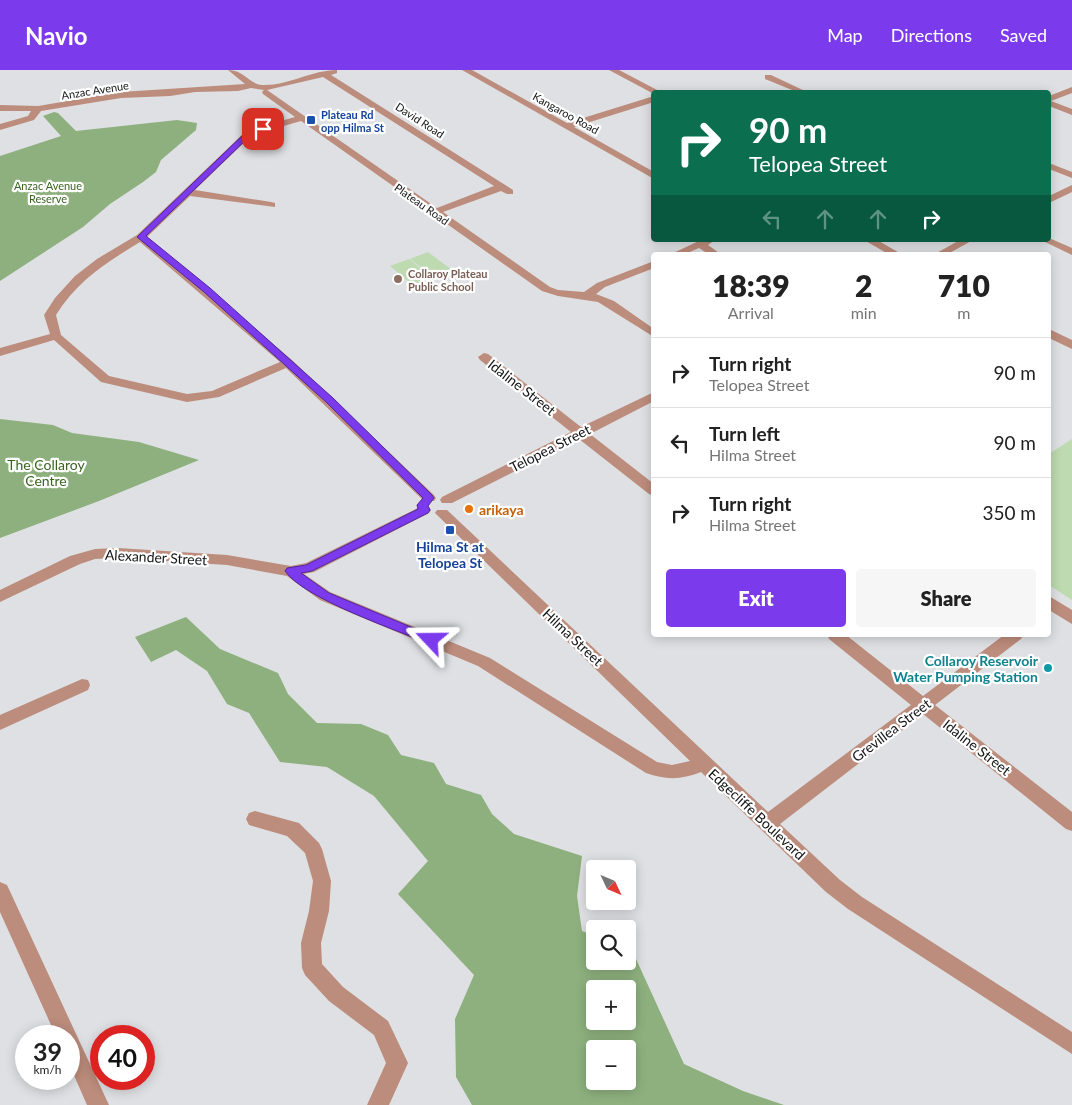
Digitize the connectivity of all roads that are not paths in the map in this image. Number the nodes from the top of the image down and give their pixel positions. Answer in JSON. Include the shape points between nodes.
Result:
{"nodes":[{"id":1,"x":232,"y":70,"type":"edge"},
{"id":2,"x":338,"y":70,"type":"edge"},
{"id":3,"x":466,"y":70,"type":"edge"},
{"id":4,"x":613,"y":70,"type":"edge"},
{"id":5,"x":324,"y":74,"type":"junction"},
{"id":6,"x":768,"y":77,"type":"dead end"},
{"id":7,"x":262,"y":88,"type":"junction"},
{"id":8,"x":653,"y":90,"type":"edge"},
{"id":9,"x":798,"y":90,"type":"edge"},
{"id":10,"x":1072,"y":90,"type":"edge"},
{"id":11,"x":651,"y":100,"type":"edge"},
{"id":12,"x":1051,"y":100,"type":"edge"},
{"id":13,"x":1051,"y":102,"type":"edge"},
{"id":14,"x":0,"y":108,"type":"edge"},
{"id":15,"x":38,"y":109,"type":"junction"},
{"id":16,"x":1072,"y":112,"type":"edge"},
{"id":17,"x":300,"y":118,"type":"junction"},
{"id":18,"x":568,"y":126,"type":"junction"},
{"id":19,"x":0,"y":127,"type":"edge"},
{"id":20,"x":1051,"y":167,"type":"edge"},
{"id":21,"x":651,"y":174,"type":"edge"},
{"id":22,"x":1072,"y":175,"type":"edge"},
{"id":23,"x":1072,"y":188,"type":"edge"},
{"id":24,"x":186,"y":192,"type":"junction"},
{"id":25,"x":1051,"y":199,"type":"edge"},
{"id":26,"x":271,"y":205,"type":"dead end"},
{"id":27,"x":434,"y":212,"type":"junction"},
{"id":28,"x":141,"y":237,"type":"junction"},
{"id":29,"x":705,"y":242,"type":"edge"},
{"id":30,"x":873,"y":242,"type":"edge"},
{"id":31,"x":964,"y":242,"type":"edge"},
{"id":32,"x":1050,"y":242,"type":"edge"},
{"id":33,"x":700,"y":244,"type":"junction"},
{"id":34,"x":681,"y":252,"type":"edge"},
{"id":35,"x":713,"y":252,"type":"edge"},
{"id":36,"x":892,"y":252,"type":"edge"},
{"id":37,"x":944,"y":252,"type":"edge"},
{"id":38,"x":1072,"y":252,"type":"edge"},
{"id":39,"x":651,"y":265,"type":"edge"},
{"id":40,"x":586,"y":296,"type":"junction"},
{"id":41,"x":651,"y":332,"type":"edge"},
{"id":42,"x":1051,"y":334,"type":"edge"},
{"id":43,"x":56,"y":336,"type":"junction"},
{"id":44,"x":1072,"y":345,"type":"edge"},
{"id":45,"x":0,"y":352,"type":"edge"},
{"id":46,"x":484,"y":357,"type":"dead end"},
{"id":47,"x":288,"y":363,"type":"junction"},
{"id":48,"x":651,"y":398,"type":"edge"},
{"id":49,"x":580,"y":433,"type":"junction"},
{"id":50,"x":651,"y":490,"type":"edge"},
{"id":51,"x":426,"y":504,"type":"junction"},
{"id":52,"x":444,"y":506,"type":"junction"},
{"id":53,"x":291,"y":571,"type":"junction"},
{"id":54,"x":0,"y":596,"type":"edge"},
{"id":55,"x":1051,"y":607,"type":"edge"},
{"id":56,"x":1072,"y":618,"type":"edge"},
{"id":57,"x":838,"y":637,"type":"edge"},
{"id":58,"x":1012,"y":637,"type":"edge"},
{"id":59,"x":82,"y":685,"type":"dead end"},
{"id":60,"x":923,"y":705,"type":"junction"},
{"id":61,"x":0,"y":723,"type":"edge"},
{"id":62,"x":702,"y":763,"type":"junction"},
{"id":63,"x":255,"y":819,"type":"dead end"},
{"id":64,"x":1072,"y":823,"type":"edge"},
{"id":65,"x":766,"y":824,"type":"junction"},
{"id":66,"x":0,"y":891,"type":"edge"},
{"id":67,"x":62,"y":1025,"type":"edge"},
{"id":68,"x":1072,"y":1044,"type":"edge"},
{"id":69,"x":80,"y":1065,"type":"edge"},
{"id":70,"x":98,"y":1105,"type":"edge"},
{"id":71,"x":378,"y":1105,"type":"edge"}],
"edges":[{"from":1,"to":7,"type":"street","name":"Plateau Road"},
{"from":2,"to":5,"type":"street","name":"Anzac Avenue"},
{"from":3,"to":18,"type":"street","name":"Kangaroo Road"},
{"from":4,"to":8,"type":"street"},
{"from":5,"to":7,"type":"street","name":"Anzac Avenue"},
{"from":5,"to":27,"type":"street","name":"David Road","via":[[506,190]]},
{"from":6,"to":9,"type":"street"},
{"from":7,"to":15,"type":"street","name":"Anzac Avenue","via":[[121,95]]},
{"from":7,"to":17,"type":"street","name":"Plateau Road"},
{"from":10,"to":12,"type":"street"},
{"from":11,"to":18,"type":"street"},
{"from":13,"to":16,"type":"street"},
{"from":14,"to":15,"type":"street","name":"Anzac Avenue"},
{"from":15,"to":19,"type":"street","via":[[31,118]]},
{"from":17,"to":24,"type":"street","via":[[249,133]]},
{"from":17,"to":27,"type":"street","name":"Plateau Road"},
{"from":18,"to":21,"type":"street","name":"Kangaroo Road"},
{"from":20,"to":22,"type":"street"},
{"from":23,"to":25,"type":"street"},
{"from":24,"to":26,"type":"street"},
{"from":24,"to":28,"type":"street"},
{"from":27,"to":40,"type":"street","name":"Plateau Road","via":[[546,290]]},
{"from":28,"to":43,"type":"street","via":[[82,273],[60,296],[50,315]]},
{"from":28,"to":47,"type":"street","via":[[207,290]]},
{"from":29,"to":33,"type":"street"},
{"from":30,"to":36,"type":"street"},
{"from":31,"to":37,"type":"street"},
{"from":32,"to":38,"type":"street"},
{"from":33,"to":34,"type":"street"},
{"from":33,"to":35,"type":"street"},
{"from":39,"to":40,"type":"street","via":[[601,286]]},
{"from":40,"to":41,"type":"street","name":"Plateau Road","via":[[603,300]]},
{"from":42,"to":44,"type":"street"},
{"from":43,"to":45,"type":"street"},
{"from":43,"to":47,"type":"street","via":[[105,379],[187,398],[215,394]]},
{"from":46,"to":49,"type":"street","name":"Idaline Street"},
{"from":47,"to":51,"type":"street","via":[[330,400]]},
{"from":48,"to":49,"type":"street","name":"Telopea Street"},
{"from":49,"to":50,"type":"street","name":"Idaline Street"},
{"from":49,"to":52,"type":"street","name":"Telopea Street"},
{"from":51,"to":52,"type":"street","via":[[430,514]]},
{"from":51,"to":53,"type":"street","via":[[308,568]]},
{"from":52,"to":62,"type":"street","name":"Hilma Street"},
{"from":53,"to":54,"type":"street","name":"Alexander Street","via":[[226,560],[95,554],[75,560]]},
{"from":53,"to":62,"type":"street","name":"Edgecliffe Boulevard","via":[[325,596],[484,662],[652,768],[677,773]]},
{"from":55,"to":56,"type":"street"},
{"from":57,"to":60,"type":"street","name":"Idaline Street"},
{"from":58,"to":60,"type":"street","name":"Grevillea Street"},
{"from":59,"to":61,"type":"street"},
{"from":60,"to":64,"type":"street","name":"Idaline Street"},
{"from":60,"to":65,"type":"street","name":"Grevillea Street"},
{"from":62,"to":65,"type":"street","name":"Edgecliffe Boulevard"},
{"from":63,"to":71,"type":"street","via":[[293,829],[314,849],[322,881],[311,943],[312,968],[336,994],[381,1028],[397,1063]]},
{"from":65,"to":68,"type":"street","name":"Edgecliffe Boulevard","via":[[855,903]]},
{"from":66,"to":67,"type":"street"},
{"from":69,"to":70,"type":"street"}]}
